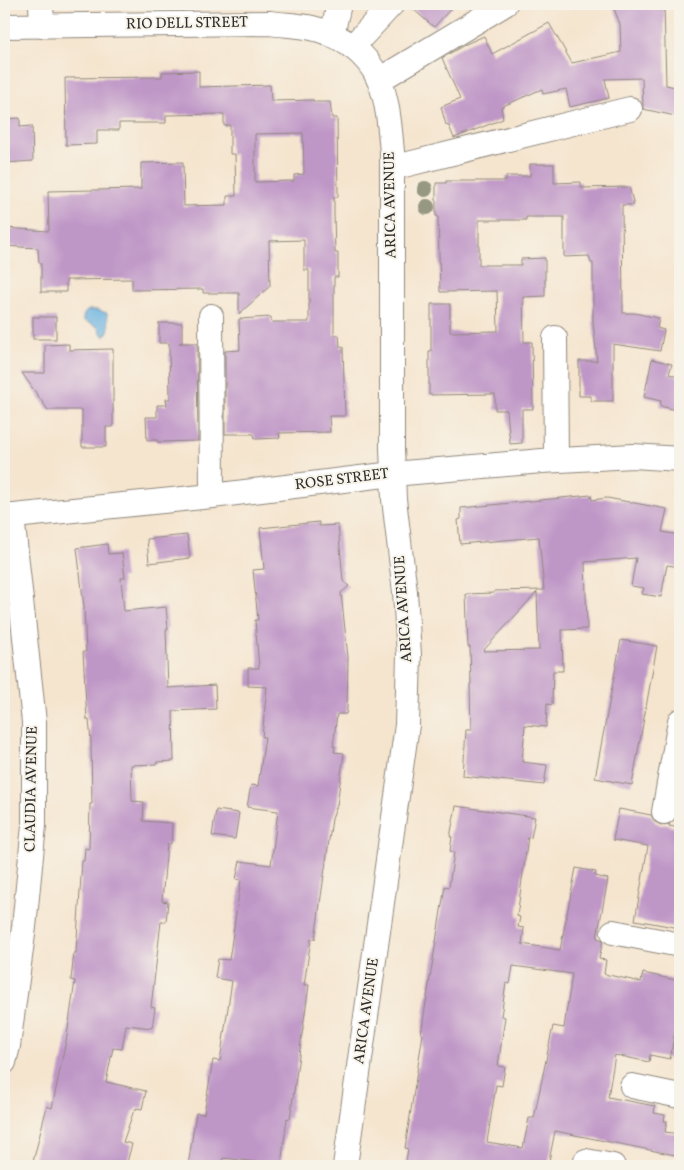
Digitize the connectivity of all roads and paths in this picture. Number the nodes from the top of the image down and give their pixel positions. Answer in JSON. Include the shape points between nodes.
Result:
{"nodes":[{"id":1,"x":339,"y":4,"type":"edge"},
{"id":2,"x":392,"y":4,"type":"edge"},
{"id":3,"x":505,"y":4,"type":"edge"},
{"id":4,"x":42,"y":15,"type":"edge"},
{"id":5,"x":4,"y":26,"type":"edge"},
{"id":6,"x":332,"y":35,"type":"junction"},
{"id":7,"x":357,"y":51,"type":"junction"},
{"id":8,"x":379,"y":80,"type":"junction"},
{"id":9,"x":630,"y":109,"type":"dead end"},
{"id":10,"x":392,"y":168,"type":"junction"},
{"id":11,"x":211,"y":316,"type":"dead end"},
{"id":12,"x":556,"y":338,"type":"dead end"},
{"id":13,"x":680,"y":459,"type":"edge"},
{"id":14,"x":556,"y":460,"type":"junction"},
{"id":15,"x":393,"y":474,"type":"junction"},
{"id":16,"x":212,"y":496,"type":"junction"},
{"id":17,"x":8,"y":516,"type":"edge"},
{"id":18,"x":680,"y":721,"type":"edge"},
{"id":19,"x":664,"y":812,"type":"dead end"},
{"id":20,"x":613,"y":932,"type":"dead end"},
{"id":21,"x":680,"y":945,"type":"edge"},
{"id":22,"x":4,"y":1062,"type":"edge"},
{"id":23,"x":632,"y":1086,"type":"dead end"},
{"id":24,"x":680,"y":1096,"type":"edge"},
{"id":25,"x":586,"y":1161,"type":"dead end"},
{"id":26,"x":345,"y":1166,"type":"edge"},
{"id":27,"x":613,"y":1166,"type":"edge"}],
"edges":[{"from":1,"to":6,"type":"street"},
{"from":2,"to":7,"type":"street"},
{"from":3,"to":8,"type":"street"},
{"from":4,"to":5,"type":"street","name":"RIO DELL STREET"},
{"from":4,"to":6,"type":"street","name":"RIO DELL STREET","via":[[270,23],[313,28]]},
{"from":6,"to":7,"type":"street","name":"RIO DELL STREET"},
{"from":7,"to":8,"type":"street","name":"ARICA AVENUE"},
{"from":8,"to":10,"type":"street","name":"ARICA AVENUE","via":[[388,115]]},
{"from":9,"to":10,"type":"street"},
{"from":10,"to":15,"type":"street","name":"ARICA AVENUE"},
{"from":11,"to":16,"type":"street"},
{"from":12,"to":14,"type":"street"},
{"from":13,"to":14,"type":"street","name":"ROSE STREET","via":[[634,456]]},
{"from":14,"to":15,"type":"street","name":"ROSE STREET"},
{"from":15,"to":16,"type":"street","name":"ROSE STREET"},
{"from":15,"to":26,"type":"street","name":"ARICA AVENUE","via":[[405,592],[407,725]]},
{"from":16,"to":17,"type":"street","name":"ROSE STREET"},
{"from":17,"to":22,"type":"street","name":"CLAUDIA AVENUE","via":[[34,722],[34,825],[24,927]]},
{"from":18,"to":19,"type":"street"},
{"from":20,"to":21,"type":"street"},
{"from":23,"to":24,"type":"street"},
{"from":25,"to":27,"type":"street"}]}
